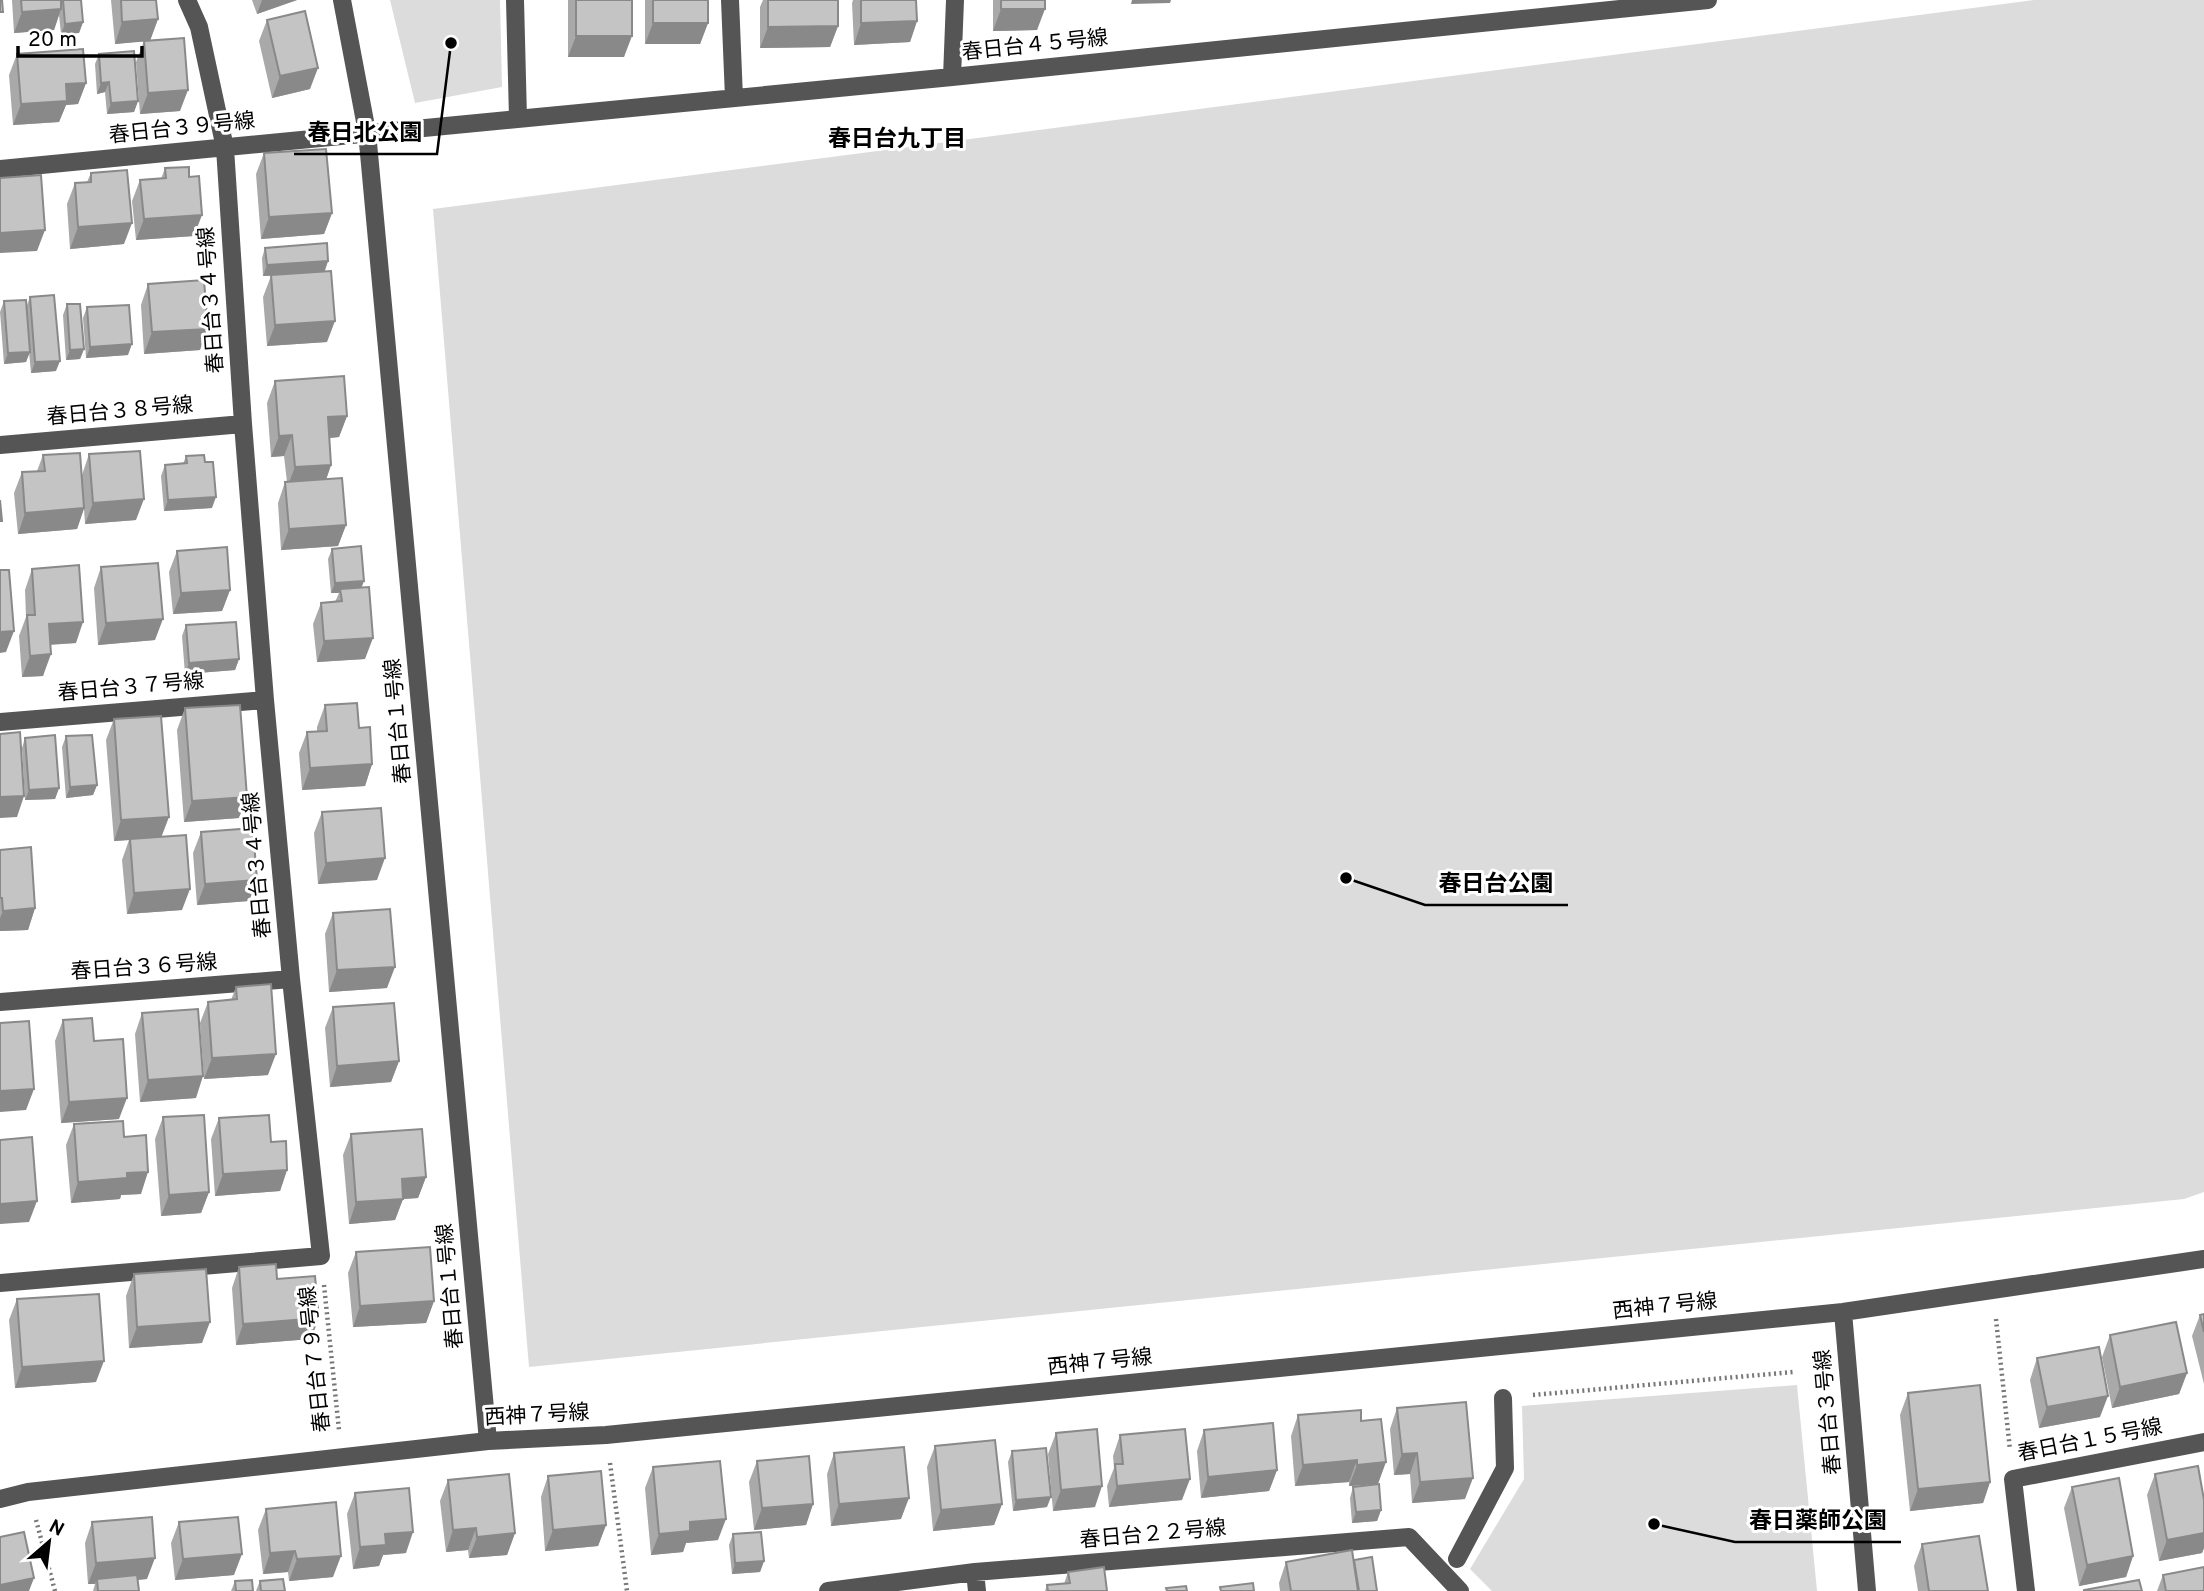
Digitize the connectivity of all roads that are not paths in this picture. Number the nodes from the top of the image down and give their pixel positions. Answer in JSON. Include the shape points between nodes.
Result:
{"nodes":[{"id":1,"x":187,"y":0,"type":"edge"},
{"id":2,"x":342,"y":0,"type":"edge"},
{"id":3,"x":515,"y":0,"type":"edge"},
{"id":4,"x":730,"y":0,"type":"edge"},
{"id":5,"x":955,"y":0,"type":"edge"},
{"id":6,"x":1519,"y":0,"type":"edge"},
{"id":7,"x":1708,"y":0,"type":"edge"},
{"id":8,"x":1517,"y":18,"type":"junction"},
{"id":9,"x":952,"y":77,"type":"junction"},
{"id":10,"x":734,"y":97,"type":"junction"},
{"id":11,"x":518,"y":118,"type":"junction"},
{"id":12,"x":367,"y":132,"type":"junction"},
{"id":13,"x":225,"y":148,"type":"junction"},
{"id":14,"x":0,"y":169,"type":"edge"},
{"id":15,"x":243,"y":424,"type":"junction"},
{"id":16,"x":0,"y":445,"type":"edge"},
{"id":17,"x":265,"y":700,"type":"junction"},
{"id":18,"x":0,"y":722,"type":"edge"},
{"id":19,"x":291,"y":979,"type":"junction"},
{"id":20,"x":0,"y":1002,"type":"edge"},
{"id":21,"x":2204,"y":1259,"type":"edge"},
{"id":22,"x":0,"y":1283,"type":"edge"},
{"id":23,"x":1843,"y":1312,"type":"junction"},
{"id":24,"x":1503,"y":1398,"type":"road end"},
{"id":25,"x":488,"y":1440,"type":"junction"},
{"id":26,"x":2204,"y":1442,"type":"edge"},
{"id":27,"x":0,"y":1499,"type":"edge"},
{"id":28,"x":1457,"y":1559,"type":"dead end"},
{"id":29,"x":975,"y":1572,"type":"junction"},
{"id":30,"x":828,"y":1591,"type":"edge"},
{"id":31,"x":977,"y":1591,"type":"edge"},
{"id":32,"x":1460,"y":1591,"type":"edge"},
{"id":33,"x":1867,"y":1591,"type":"edge"},
{"id":34,"x":2026,"y":1591,"type":"edge"}],
"edges":[{"from":1,"to":13,"type":"street","name":"春日台３４号線","via":[[199,27]]},
{"from":2,"to":12,"type":"street","name":"春日台１号線"},
{"from":3,"to":11,"type":"street"},
{"from":4,"to":10,"type":"street"},
{"from":5,"to":9,"type":"street"},
{"from":6,"to":8,"type":"street"},
{"from":7,"to":8,"type":"street","name":"春日台４５号線"},
{"from":8,"to":9,"type":"street","name":"春日台４５号線"},
{"from":9,"to":10,"type":"street","name":"春日台４５号線"},
{"from":10,"to":11,"type":"street","name":"春日台４５号線"},
{"from":11,"to":12,"type":"street","name":"春日台４５号線"},
{"from":12,"to":13,"type":"street","name":"春日台３９号線"},
{"from":12,"to":25,"type":"street","name":"春日台１号線"},
{"from":13,"to":14,"type":"street","name":"春日台３９号線"},
{"from":13,"to":15,"type":"street","name":"春日台３４号線"},
{"from":15,"to":16,"type":"street","name":"春日台３８号線"},
{"from":15,"to":17,"type":"street","name":"春日台３４号線"},
{"from":17,"to":18,"type":"street","name":"春日台３７号線"},
{"from":17,"to":19,"type":"street","name":"春日台３４号線"},
{"from":19,"to":20,"type":"street","name":"春日台３６号線"},
{"from":19,"to":22,"type":"street","name":"春日台３４号線","via":[[321,1256]]},
{"from":21,"to":23,"type":"street","name":"西神７号線"},
{"from":23,"to":25,"type":"street","name":"西神７号線","via":[[606,1435]]},
{"from":23,"to":33,"type":"street","name":"春日台３号線"},
{"from":24,"to":28,"type":"street","via":[[1505,1468]]},
{"from":25,"to":27,"type":"street","name":"西神７号線","via":[[28,1492]]},
{"from":26,"to":34,"type":"street","name":"春日台１５号線","via":[[2013,1479]]},
{"from":29,"to":30,"type":"street","name":"春日台２２号線"},
{"from":29,"to":31,"type":"street"},
{"from":29,"to":32,"type":"street","name":"春日台２２号線","via":[[1409,1537]]}]}
